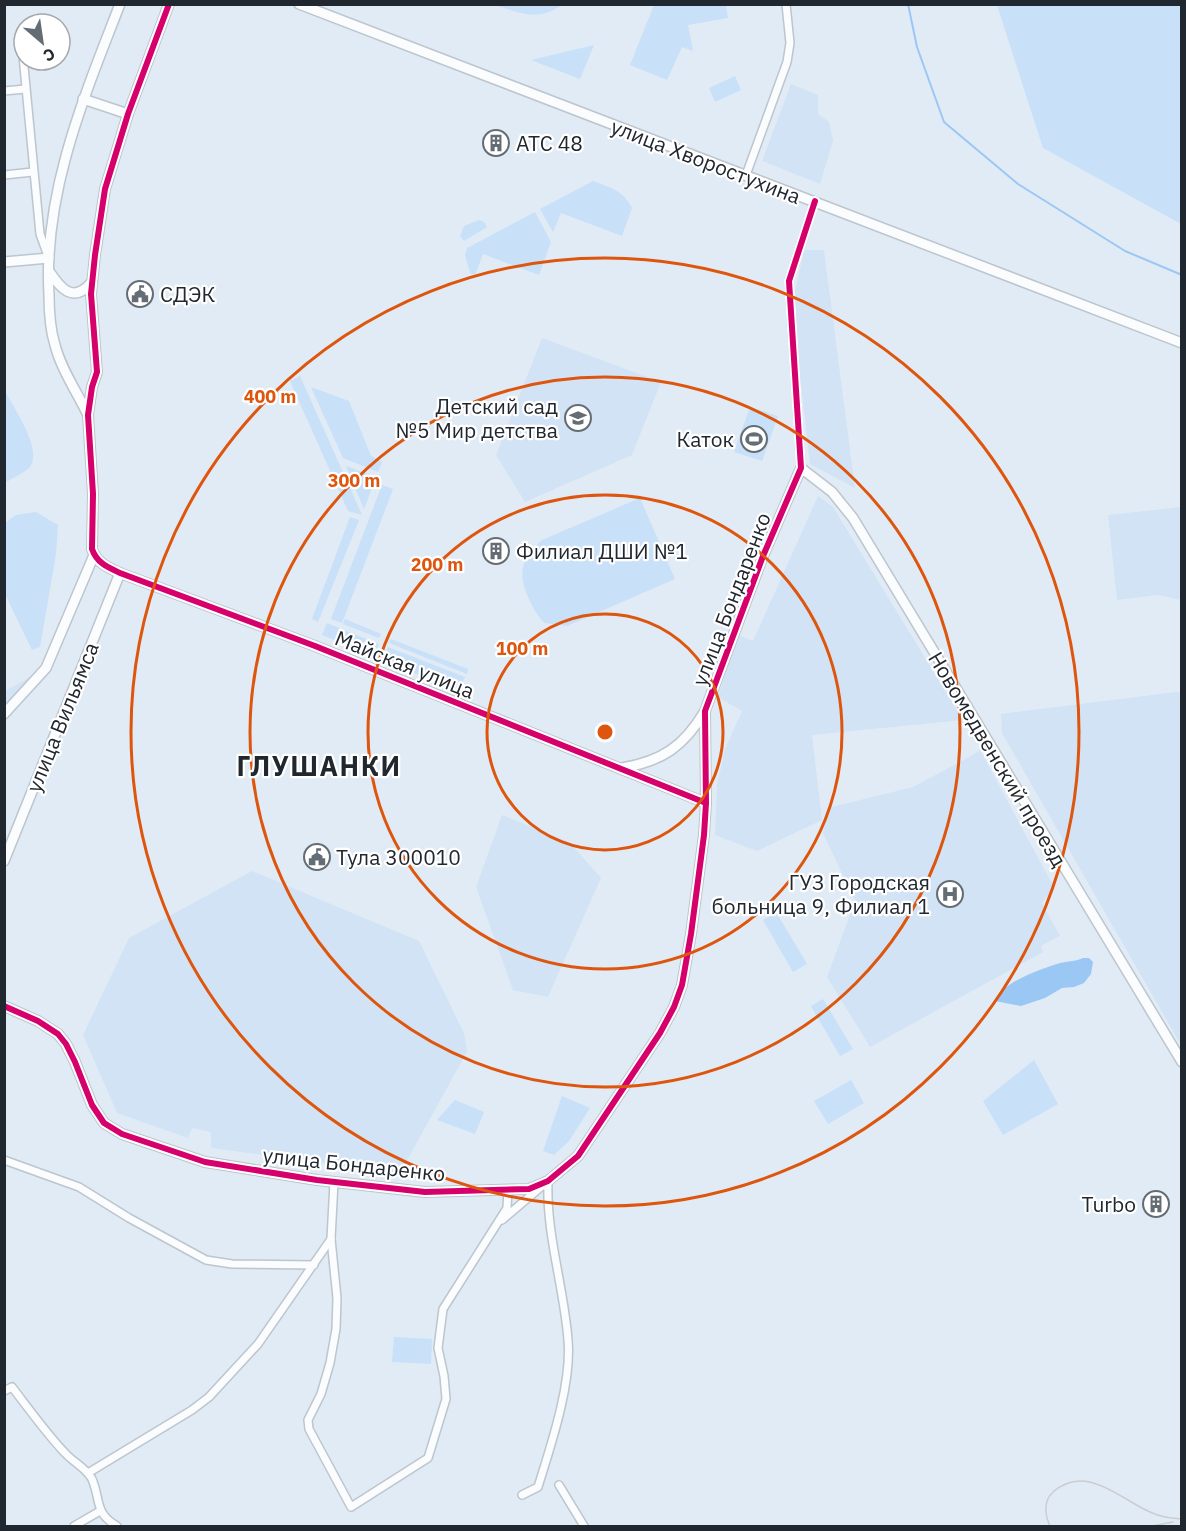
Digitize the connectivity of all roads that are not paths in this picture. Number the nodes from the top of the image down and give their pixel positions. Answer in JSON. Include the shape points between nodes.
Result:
{"nodes":[{"id":1,"x":120,"y":4,"type":"edge"},
{"id":2,"x":169,"y":4,"type":"edge"},
{"id":3,"x":299,"y":4,"type":"edge"},
{"id":4,"x":786,"y":4,"type":"edge"},
{"id":5,"x":24,"y":72,"type":"edge"},
{"id":6,"x":25,"y":89,"type":"junction"},
{"id":7,"x":4,"y":91,"type":"edge"},
{"id":8,"x":83,"y":99,"type":"junction"},
{"id":9,"x":128,"y":114,"type":"junction"},
{"id":10,"x":33,"y":172,"type":"junction"},
{"id":11,"x":4,"y":175,"type":"edge"},
{"id":12,"x":746,"y":176,"type":"junction"},
{"id":13,"x":815,"y":201,"type":"junction"},
{"id":14,"x":49,"y":258,"type":"junction"},
{"id":15,"x":4,"y":262,"type":"edge"},
{"id":16,"x":47,"y":269,"type":"junction"},
{"id":17,"x":91,"y":283,"type":"junction"},
{"id":18,"x":1182,"y":343,"type":"edge"},
{"id":19,"x":70,"y":380,"type":"junction"},
{"id":20,"x":92,"y":387,"type":"junction"},
{"id":21,"x":88,"y":414,"type":"junction"},
{"id":22,"x":801,"y":468,"type":"junction"},
{"id":23,"x":94,"y":555,"type":"junction"},
{"id":24,"x":120,"y":573,"type":"junction"},
{"id":25,"x":705,"y":711,"type":"junction"},
{"id":26,"x":4,"y":714,"type":"edge"},
{"id":27,"x":620,"y":769,"type":"junction"},
{"id":28,"x":706,"y":803,"type":"junction"},
{"id":29,"x":4,"y":861,"type":"edge"},
{"id":30,"x":4,"y":1006,"type":"edge"},
{"id":31,"x":1182,"y":1062,"type":"edge"},
{"id":32,"x":4,"y":1160,"type":"edge"},
{"id":33,"x":548,"y":1181,"type":"junction"},
{"id":34,"x":334,"y":1182,"type":"junction"},
{"id":35,"x":508,"y":1189,"type":"junction"},
{"id":36,"x":498,"y":1223,"type":"junction"},
{"id":37,"x":331,"y":1239,"type":"junction"},
{"id":38,"x":314,"y":1265,"type":"junction"},
{"id":39,"x":8,"y":1389,"type":"edge"},
{"id":40,"x":88,"y":1473,"type":"junction"},
{"id":41,"x":559,"y":1485,"type":"dead end"},
{"id":42,"x":522,"y":1495,"type":"dead end"},
{"id":43,"x":100,"y":1511,"type":"junction"},
{"id":44,"x":74,"y":1527,"type":"edge"},
{"id":45,"x":117,"y":1527,"type":"edge"},
{"id":46,"x":584,"y":1527,"type":"edge"}],
"edges":[{"from":1,"to":8,"type":"street"},
{"from":2,"to":9,"type":"street"},
{"from":3,"to":12,"type":"street","name":"улица Хворостухина"},
{"from":4,"to":12,"type":"street","via":[[790,43],[787,62]]},
{"from":5,"to":6,"type":"street"},
{"from":6,"to":7,"type":"street"},
{"from":6,"to":10,"type":"street"},
{"from":8,"to":9,"type":"street"},
{"from":8,"to":14,"type":"street","via":[[59,184]]},
{"from":9,"to":17,"type":"street","via":[[105,189]]},
{"from":10,"to":11,"type":"street"},
{"from":10,"to":14,"type":"street","via":[[40,234]]},
{"from":12,"to":13,"type":"street","name":"улица Хворостухина"},
{"from":13,"to":18,"type":"street","name":"улица Хворостухина"},
{"from":13,"to":22,"type":"street","name":"улица Бондаренко","via":[[789,281]]},
{"from":14,"to":15,"type":"street"},
{"from":14,"to":16,"type":"street"},
{"from":16,"to":17,"type":"street","via":[[61,289],[70,293],[80,292]]},
{"from":16,"to":19,"type":"street","via":[[54,342]]},
{"from":17,"to":20,"type":"street","via":[[97,372]]},
{"from":19,"to":20,"type":"street"},
{"from":19,"to":21,"type":"street"},
{"from":20,"to":21,"type":"street"},
{"from":21,"to":23,"type":"street"},
{"from":22,"to":25,"type":"street","name":"улица Бондаренко","via":[[763,556]]},
{"from":22,"to":31,"type":"street","name":"Новомедвенский проезд","via":[[832,492],[854,518]]},
{"from":23,"to":24,"type":"street","name":"Майская улица"},
{"from":23,"to":26,"type":"street","via":[[46,668]]},
{"from":24,"to":27,"type":"street","name":"Майская улица","via":[[315,646]]},
{"from":24,"to":29,"type":"street","name":"улица Вильямса"},
{"from":25,"to":27,"type":"street","via":[[692,732],[672,749],[649,762]]},
{"from":25,"to":28,"type":"street","name":"улица Бондаренко"},
{"from":27,"to":28,"type":"street","name":"Майская улица"},
{"from":28,"to":33,"type":"street","name":"улица Бондаренко","via":[[691,934],[674,1007],[578,1156]]},
{"from":30,"to":34,"type":"street","name":"улица Бондаренко","via":[[58,1034],[75,1062],[92,1106],[104,1123],[122,1134],[205,1162]]},
{"from":32,"to":38,"type":"street","via":[[79,1187],[206,1260]]},
{"from":33,"to":35,"type":"street","name":"улица Бондаренко","via":[[530,1189]]},
{"from":33,"to":36,"type":"street"},
{"from":33,"to":42,"type":"street","via":[[547,1204],[568,1341],[565,1382],[538,1487]]},
{"from":34,"to":35,"type":"street","name":"улица Бондаренко","via":[[425,1192]]},
{"from":34,"to":37,"type":"street"},
{"from":35,"to":36,"type":"street","via":[[507,1208]]},
{"from":36,"to":37,"type":"street","via":[[444,1309],[438,1348],[446,1399],[428,1458],[351,1507],[309,1429],[308,1419],[321,1394],[336,1329]]},
{"from":37,"to":38,"type":"street"},
{"from":38,"to":40,"type":"street","via":[[258,1344],[208,1397]]},
{"from":39,"to":40,"type":"street","via":[[65,1454]]},
{"from":40,"to":43,"type":"street"},
{"from":41,"to":46,"type":"street"},
{"from":43,"to":44,"type":"street"},
{"from":43,"to":45,"type":"street"}]}
